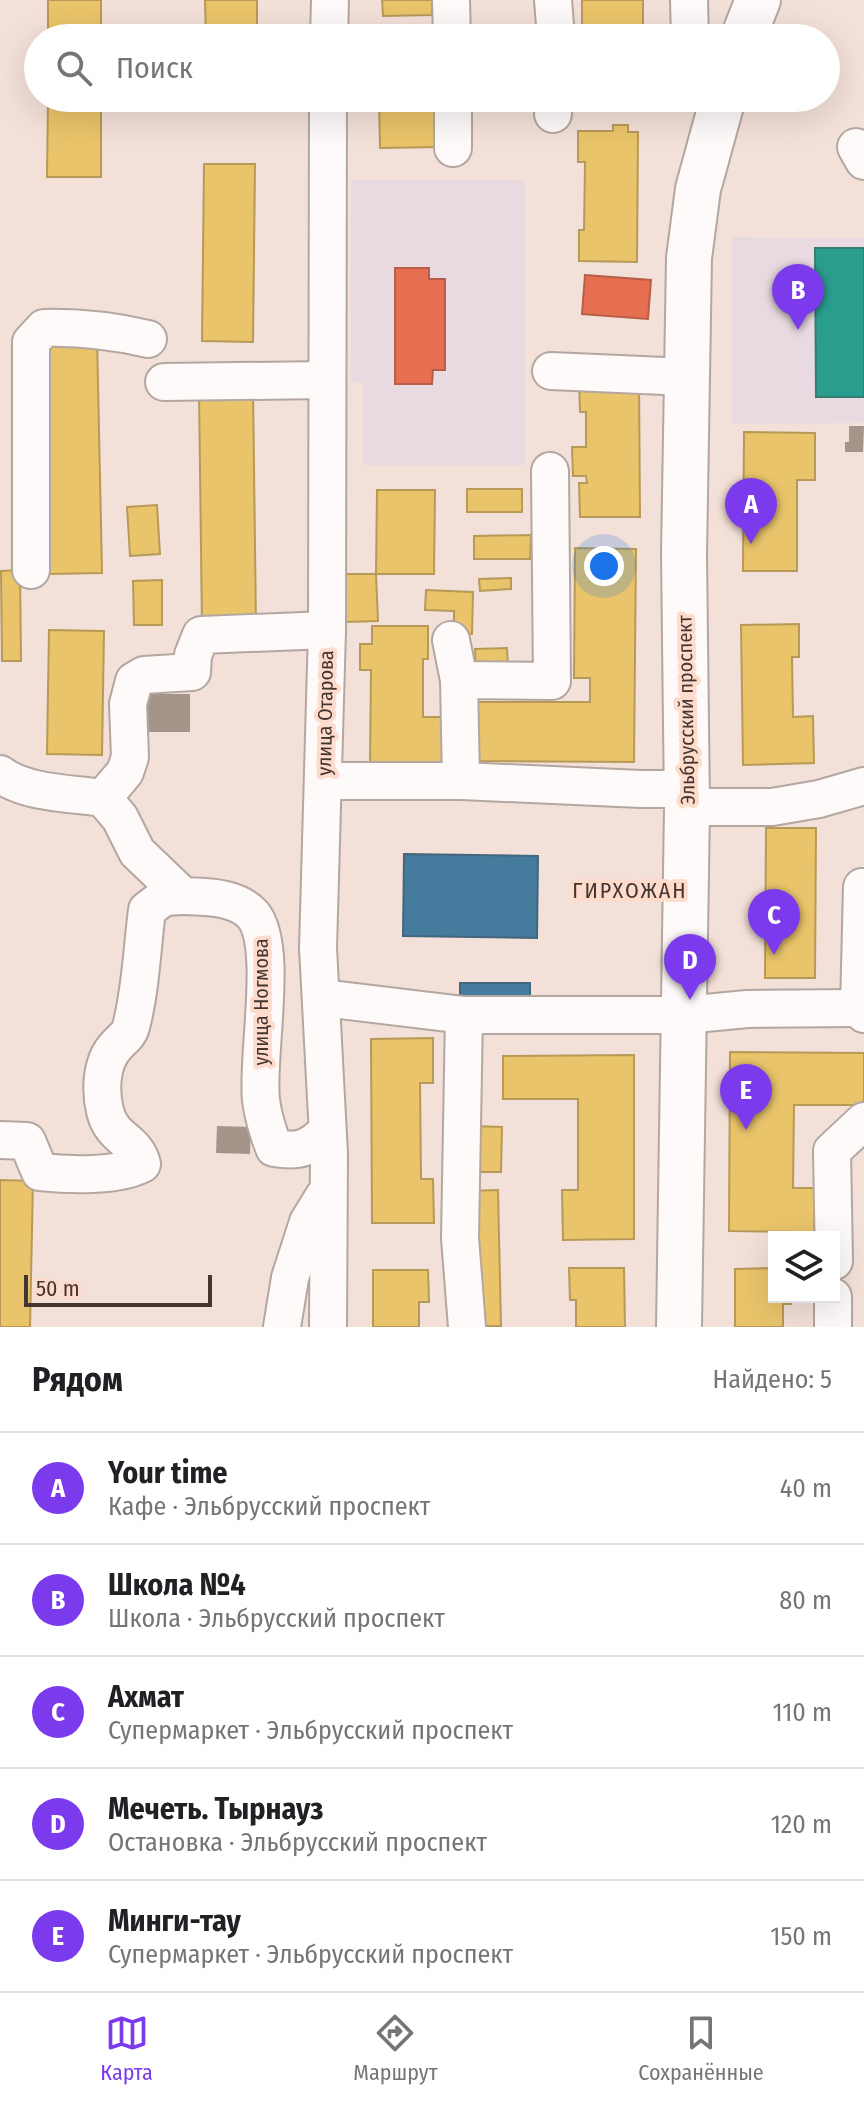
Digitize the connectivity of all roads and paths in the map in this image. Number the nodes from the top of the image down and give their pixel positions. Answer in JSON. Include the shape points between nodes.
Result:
{"nodes":[{"id":1,"x":330,"y":0,"type":"edge"},
{"id":2,"x":451,"y":0,"type":"edge"},
{"id":3,"x":553,"y":0,"type":"edge"},
{"id":4,"x":689,"y":0,"type":"edge"},
{"id":5,"x":758,"y":0,"type":"edge"},
{"id":6,"x":329,"y":24,"type":"edge"},
{"id":7,"x":452,"y":24,"type":"edge"},
{"id":8,"x":555,"y":24,"type":"edge"},
{"id":9,"x":690,"y":24,"type":"edge"},
{"id":10,"x":749,"y":24,"type":"edge"},
{"id":11,"x":328,"y":112,"type":"edge"},
{"id":12,"x":453,"y":112,"type":"edge"},
{"id":13,"x":717,"y":112,"type":"edge"},
{"id":14,"x":453,"y":148,"type":"dead end"},
{"id":15,"x":148,"y":339,"type":"dead end"},
{"id":16,"x":551,"y":371,"type":"dead end"},
{"id":17,"x":687,"y":377,"type":"junction"},
{"id":18,"x":326,"y":380,"type":"junction"},
{"id":19,"x":164,"y":382,"type":"dead end"},
{"id":20,"x":550,"y":471,"type":"dead end"},
{"id":21,"x":31,"y":570,"type":"dead end"},
{"id":22,"x":327,"y":630,"type":"junction"},
{"id":23,"x":451,"y":640,"type":"dead end"},
{"id":24,"x":459,"y":680,"type":"junction"},
{"id":25,"x":0,"y":774,"type":"edge"},
{"id":26,"x":324,"y":781,"type":"junction"},
{"id":27,"x":461,"y":781,"type":"junction"},
{"id":28,"x":864,"y":786,"type":"edge"},
{"id":29,"x":103,"y":798,"type":"junction"},
{"id":30,"x":687,"y":798,"type":"junction"},
{"id":31,"x":862,"y":887,"type":"edge"},
{"id":32,"x":183,"y":896,"type":"junction"},
{"id":33,"x":323,"y":998,"type":"junction"},
{"id":34,"x":862,"y":1011,"type":"edge"},
{"id":35,"x":464,"y":1015,"type":"junction"},
{"id":36,"x":685,"y":1015,"type":"junction"},
{"id":37,"x":864,"y":1121,"type":"edge"},
{"id":38,"x":327,"y":1131,"type":"junction"},
{"id":39,"x":0,"y":1140,"type":"edge"},
{"id":40,"x":328,"y":1188,"type":"junction"},
{"id":41,"x":833,"y":1231,"type":"edge"},
{"id":42,"x":833,"y":1303,"type":"edge"},
{"id":43,"x":282,"y":1327,"type":"edge"},
{"id":44,"x":328,"y":1327,"type":"edge"},
{"id":45,"x":467,"y":1327,"type":"edge"},
{"id":46,"x":679,"y":1327,"type":"edge"},
{"id":47,"x":833,"y":1327,"type":"edge"}],
"edges":[{"from":1,"to":6,"type":"street"},
{"from":2,"to":7,"type":"street"},
{"from":3,"to":8,"type":"street"},
{"from":4,"to":9,"type":"street"},
{"from":5,"to":10,"type":"main road"},
{"from":11,"to":18,"type":"street","name":"улица Отарова"},
{"from":12,"to":14,"type":"street"},
{"from":13,"to":17,"type":"main road","name":"Эльбрусский проспект","via":[[694,208]]},
{"from":15,"to":21,"type":"street","via":[[71,327],[44,328],[31,342]]},
{"from":16,"to":17,"type":"street"},
{"from":17,"to":30,"type":"main road","name":"Эльбрусский проспект"},
{"from":18,"to":19,"type":"street"},
{"from":18,"to":22,"type":"street","name":"улица Отарова"},
{"from":20,"to":24,"type":"street","via":[[552,681]]},
{"from":22,"to":26,"type":"street","name":"улица Отарова"},
{"from":22,"to":29,"type":"street","via":[[201,635],[192,672],[144,675],[134,681],[128,704],[130,757],[125,772]]},
{"from":23,"to":24,"type":"street"},
{"from":24,"to":27,"type":"street"},
{"from":25,"to":29,"type":"street","via":[[35,788]]},
{"from":26,"to":27,"type":"street"},
{"from":26,"to":33,"type":"street","name":"улица Отарова","via":[[318,948]]},
{"from":27,"to":30,"type":"street","via":[[641,789]]},
{"from":28,"to":30,"type":"street","via":[[772,807]]},
{"from":29,"to":32,"type":"street","via":[[137,852]]},
{"from":30,"to":36,"type":"main road","name":"Эльбрусский проспект"},
{"from":31,"to":34,"type":"street"},
{"from":32,"to":38,"type":"street","name":"улица Ногмова","via":[[234,902],[252,914],[261,929],[260,1097],[274,1148],[296,1151]]},
{"from":32,"to":39,"type":"street","via":[[164,897],[147,910],[130,1032],[113,1049],[102,1079],[110,1127],[139,1152],[142,1164],[130,1170],[40,1172],[27,1141]]},
{"from":33,"to":35,"type":"street"},
{"from":33,"to":38,"type":"street","name":"улица Отарова"},
{"from":34,"to":36,"type":"street","via":[[747,1009]]},
{"from":35,"to":36,"type":"street"},
{"from":35,"to":45,"type":"street","via":[[460,1238]]},
{"from":36,"to":46,"type":"main road","name":"Эльбрусский проспект"},
{"from":37,"to":41,"type":"street","via":[[832,1151]]},
{"from":38,"to":40,"type":"street","name":"улица Отарова"},
{"from":40,"to":43,"type":"street","via":[[308,1222],[290,1278]]},
{"from":40,"to":44,"type":"street","name":"улица Отарова"},
{"from":42,"to":47,"type":"street"}]}
